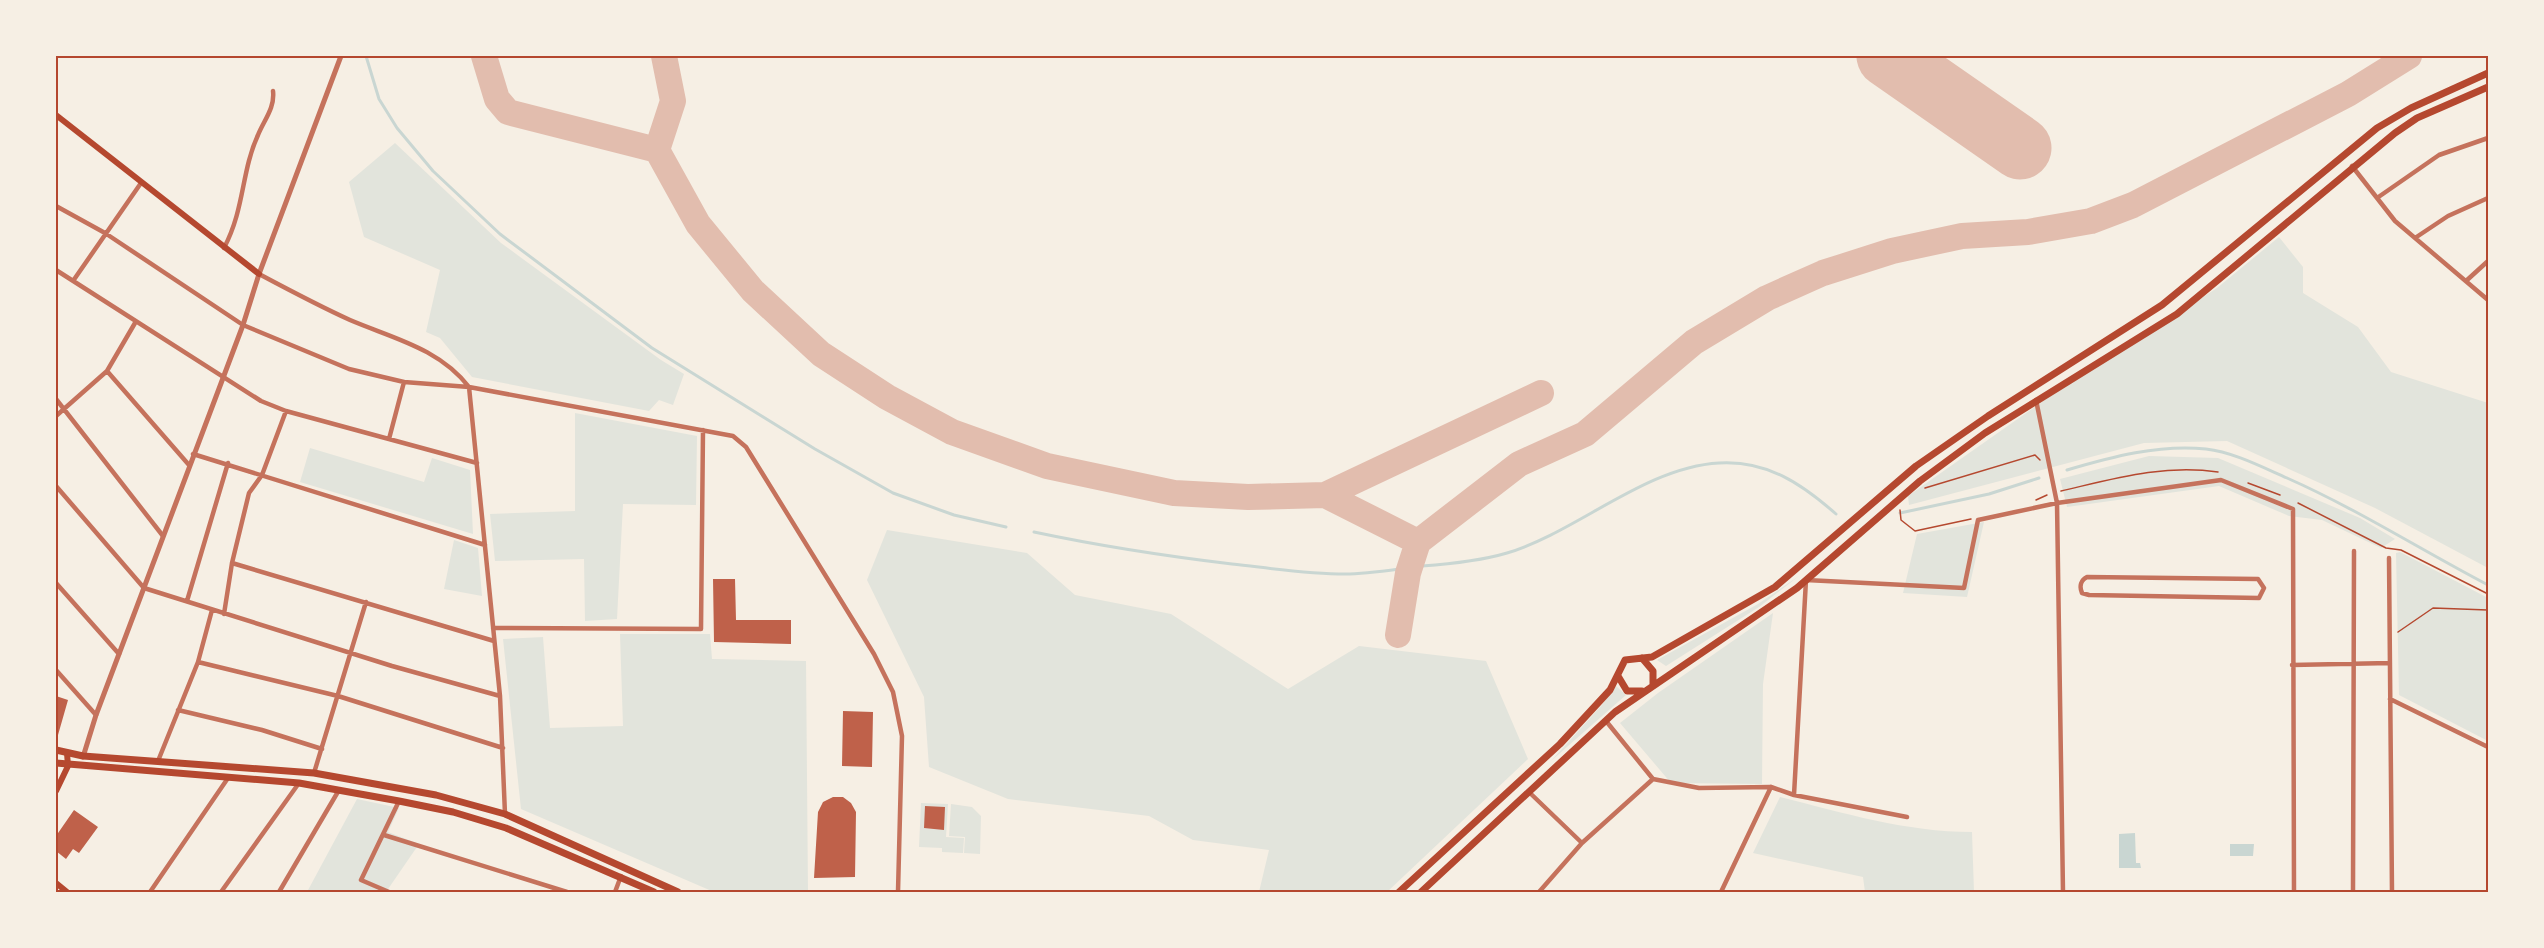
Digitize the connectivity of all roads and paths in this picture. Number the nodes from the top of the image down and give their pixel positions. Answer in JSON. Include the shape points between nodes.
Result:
{"nodes":[{"id":1,"x":341,"y":56,"type":"edge"},
{"id":2,"x":2488,"y":73,"type":"edge"},
{"id":3,"x":2488,"y":87,"type":"edge"},
{"id":4,"x":273,"y":91,"type":"dead end"},
{"id":5,"x":56,"y":115,"type":"edge"},
{"id":6,"x":2488,"y":138,"type":"edge"},
{"id":7,"x":2343,"y":156,"type":"junction"},
{"id":8,"x":2352,"y":166,"type":"junction"},
{"id":9,"x":141,"y":183,"type":"junction"},
{"id":10,"x":2377,"y":198,"type":"junction"},
{"id":11,"x":2488,"y":198,"type":"edge"},
{"id":12,"x":56,"y":206,"type":"edge"},
{"id":13,"x":105,"y":233,"type":"junction"},
{"id":14,"x":2415,"y":238,"type":"junction"},
{"id":15,"x":224,"y":248,"type":"junction"},
{"id":16,"x":2488,"y":261,"type":"edge"},
{"id":17,"x":56,"y":270,"type":"edge"},
{"id":18,"x":259,"y":274,"type":"junction"},
{"id":19,"x":73,"y":281,"type":"junction"},
{"id":20,"x":2466,"y":281,"type":"junction"},
{"id":21,"x":2488,"y":300,"type":"edge"},
{"id":22,"x":135,"y":323,"type":"junction"},
{"id":23,"x":243,"y":325,"type":"junction"},
{"id":24,"x":107,"y":371,"type":"junction"},
{"id":25,"x":223,"y":378,"type":"junction"},
{"id":26,"x":404,"y":382,"type":"junction"},
{"id":27,"x":469,"y":387,"type":"junction"},
{"id":28,"x":56,"y":399,"type":"edge"},
{"id":29,"x":2036,"y":400,"type":"junction"},
{"id":30,"x":64,"y":408,"type":"junction"},
{"id":31,"x":286,"y":411,"type":"junction"},
{"id":32,"x":56,"y":416,"type":"edge"},
{"id":33,"x":703,"y":430,"type":"junction"},
{"id":34,"x":389,"y":438,"type":"junction"},
{"id":35,"x":194,"y":454,"type":"junction"},
{"id":36,"x":477,"y":462,"type":"junction"},
{"id":37,"x":228,"y":463,"type":"junction"},
{"id":38,"x":189,"y":465,"type":"junction"},
{"id":39,"x":2042,"y":466,"type":"dead end"},
{"id":40,"x":262,"y":476,"type":"junction"},
{"id":41,"x":56,"y":486,"type":"edge"},
{"id":42,"x":1918,"y":490,"type":"dead end"},
{"id":43,"x":2048,"y":494,"type":"dead end"},
{"id":44,"x":2036,"y":500,"type":"dead end"},
{"id":45,"x":2057,"y":503,"type":"junction"},
{"id":46,"x":1902,"y":506,"type":"dead end"},
{"id":47,"x":1979,"y":517,"type":"dead end"},
{"id":48,"x":163,"y":536,"type":"junction"},
{"id":49,"x":485,"y":545,"type":"junction"},
{"id":50,"x":2354,"y":550,"type":"dead end"},
{"id":51,"x":2389,"y":558,"type":"dead end"},
{"id":52,"x":232,"y":563,"type":"junction"},
{"id":53,"x":1806,"y":580,"type":"junction"},
{"id":54,"x":56,"y":583,"type":"edge"},
{"id":55,"x":144,"y":588,"type":"junction"},
{"id":56,"x":2082,"y":593,"type":"joint"},
{"id":57,"x":187,"y":601,"type":"junction"},
{"id":58,"x":366,"y":602,"type":"junction"},
{"id":59,"x":212,"y":610,"type":"junction"},
{"id":60,"x":2488,"y":610,"type":"edge"},
{"id":61,"x":224,"y":614,"type":"junction"},
{"id":62,"x":493,"y":628,"type":"junction"},
{"id":63,"x":2390,"y":632,"type":"junction"},
{"id":64,"x":494,"y":641,"type":"junction"},
{"id":65,"x":351,"y":652,"type":"junction"},
{"id":66,"x":119,"y":654,"type":"junction"},
{"id":67,"x":1642,"y":658,"type":"junction"},
{"id":68,"x":198,"y":662,"type":"junction"},
{"id":69,"x":2390,"y":663,"type":"junction"},
{"id":70,"x":2292,"y":665,"type":"junction"},
{"id":71,"x":2354,"y":665,"type":"junction"},
{"id":72,"x":56,"y":670,"type":"edge"},
{"id":73,"x":1618,"y":676,"type":"junction"},
{"id":74,"x":1650,"y":687,"type":"junction"},
{"id":75,"x":338,"y":696,"type":"junction"},
{"id":76,"x":500,"y":696,"type":"junction"},
{"id":77,"x":2390,"y":699,"type":"junction"},
{"id":78,"x":178,"y":710,"type":"junction"},
{"id":79,"x":96,"y":715,"type":"junction"},
{"id":80,"x":1606,"y":721,"type":"junction"},
{"id":81,"x":2488,"y":747,"type":"edge"},
{"id":82,"x":503,"y":748,"type":"junction"},
{"id":83,"x":322,"y":749,"type":"junction"},
{"id":84,"x":56,"y":750,"type":"edge"},
{"id":85,"x":68,"y":753,"type":"junction"},
{"id":86,"x":83,"y":756,"type":"junction"},
{"id":87,"x":158,"y":761,"type":"junction"},
{"id":88,"x":56,"y":763,"type":"edge"},
{"id":89,"x":68,"y":766,"type":"junction"},
{"id":90,"x":84,"y":767,"type":"junction"},
{"id":91,"x":314,"y":772,"type":"junction"},
{"id":92,"x":228,"y":778,"type":"junction"},
{"id":93,"x":1653,"y":779,"type":"junction"},
{"id":94,"x":299,"y":783,"type":"junction"},
{"id":95,"x":1771,"y":787,"type":"junction"},
{"id":96,"x":339,"y":789,"type":"junction"},
{"id":97,"x":56,"y":791,"type":"edge"},
{"id":98,"x":1530,"y":793,"type":"junction"},
{"id":99,"x":1794,"y":795,"type":"junction"},
{"id":100,"x":399,"y":801,"type":"junction"},
{"id":101,"x":505,"y":814,"type":"junction"},
{"id":102,"x":1907,"y":817,"type":"dead end"},
{"id":103,"x":384,"y":835,"type":"junction"},
{"id":104,"x":1581,"y":843,"type":"junction"},
{"id":105,"x":621,"y":876,"type":"junction"},
{"id":106,"x":56,"y":883,"type":"edge"},
{"id":107,"x":67,"y":892,"type":"edge"},
{"id":108,"x":150,"y":892,"type":"edge"},
{"id":109,"x":221,"y":892,"type":"edge"},
{"id":110,"x":279,"y":892,"type":"edge"},
{"id":111,"x":389,"y":892,"type":"edge"},
{"id":112,"x":567,"y":892,"type":"edge"},
{"id":113,"x":615,"y":892,"type":"edge"},
{"id":114,"x":654,"y":892,"type":"edge"},
{"id":115,"x":678,"y":892,"type":"edge"},
{"id":116,"x":898,"y":892,"type":"edge"},
{"id":117,"x":1399,"y":892,"type":"edge"},
{"id":118,"x":1421,"y":892,"type":"edge"},
{"id":119,"x":1539,"y":892,"type":"edge"},
{"id":120,"x":1721,"y":892,"type":"edge"},
{"id":121,"x":2063,"y":892,"type":"edge"},
{"id":122,"x":2294,"y":892,"type":"edge"},
{"id":123,"x":2353,"y":892,"type":"edge"},
{"id":124,"x":2391,"y":892,"type":"edge"}],
"edges":[{"from":1,"to":18,"type":"street"},
{"from":2,"to":7,"type":"main road","via":[[2402,113]]},
{"from":3,"to":8,"type":"main road","via":[[2417,118]]},
{"from":4,"to":15,"type":"street","via":[[273,105],[253,149],[238,218]]},
{"from":5,"to":9,"type":"main road"},
{"from":6,"to":10,"type":"street","via":[[2439,155]]},
{"from":7,"to":8,"type":"main road"},
{"from":7,"to":67,"type":"main road","via":[[2162,304],[1916,466],[1775,587],[1671,647]]},
{"from":8,"to":10,"type":"street"},
{"from":8,"to":29,"type":"main road","via":[[2177,314]]},
{"from":9,"to":13,"type":"street"},
{"from":9,"to":15,"type":"main road"},
{"from":10,"to":14,"type":"street"},
{"from":11,"to":14,"type":"street","via":[[2448,216]]},
{"from":12,"to":13,"type":"street"},
{"from":13,"to":19,"type":"street"},
{"from":13,"to":23,"type":"street"},
{"from":14,"to":20,"type":"street"},
{"from":15,"to":18,"type":"main road"},
{"from":16,"to":20,"type":"street"},
{"from":17,"to":19,"type":"street"},
{"from":18,"to":23,"type":"street"},
{"from":18,"to":27,"type":"street","via":[[326,309],[419,347]]},
{"from":19,"to":22,"type":"street"},
{"from":20,"to":21,"type":"street"},
{"from":22,"to":24,"type":"street"},
{"from":22,"to":25,"type":"street"},
{"from":23,"to":25,"type":"street"},
{"from":23,"to":26,"type":"street","via":[[349,369]]},
{"from":24,"to":30,"type":"street"},
{"from":24,"to":38,"type":"street"},
{"from":25,"to":31,"type":"street"},
{"from":25,"to":35,"type":"street"},
{"from":26,"to":27,"type":"street"},
{"from":26,"to":34,"type":"street"},
{"from":27,"to":33,"type":"street"},
{"from":27,"to":36,"type":"street"},
{"from":28,"to":30,"type":"street"},
{"from":29,"to":45,"type":"street"},
{"from":29,"to":53,"type":"main road","via":[[1920,481]]},
{"from":30,"to":32,"type":"street"},
{"from":30,"to":48,"type":"street"},
{"from":31,"to":34,"type":"street"},
{"from":31,"to":40,"type":"street"},
{"from":33,"to":62,"type":"street","via":[[701,629]]},
{"from":33,"to":116,"type":"street","via":[[733,436],[746,447],[893,692],[902,736]]},
{"from":34,"to":36,"type":"street"},
{"from":35,"to":37,"type":"street"},
{"from":35,"to":38,"type":"street"},
{"from":36,"to":49,"type":"street"},
{"from":37,"to":40,"type":"street"},
{"from":37,"to":57,"type":"street"},
{"from":38,"to":48,"type":"street"},
{"from":39,"to":42,"type":"path","via":[[2036,454]]},
{"from":40,"to":49,"type":"street"},
{"from":40,"to":52,"type":"street","via":[[249,493]]},
{"from":41,"to":55,"type":"street"},
{"from":43,"to":44,"type":"path"},
{"from":45,"to":53,"type":"street","via":[[1978,520],[1964,588]]},
{"from":45,"to":70,"type":"street","via":[[2221,480],[2294,509]]},
{"from":45,"to":121,"type":"street"},
{"from":46,"to":47,"type":"path","via":[[1901,520],[1915,531]]},
{"from":48,"to":55,"type":"street"},
{"from":49,"to":62,"type":"street"},
{"from":50,"to":71,"type":"street"},
{"from":51,"to":63,"type":"street"},
{"from":52,"to":58,"type":"street"},
{"from":52,"to":61,"type":"street"},
{"from":53,"to":74,"type":"main road"},
{"from":53,"to":99,"type":"street"},
{"from":54,"to":66,"type":"street"},
{"from":55,"to":57,"type":"street"},
{"from":55,"to":66,"type":"street"},
{"from":56,"to":56,"type":"street","via":[[2259,598],[2264,588],[2258,579],[2087,577],[2081,582]]},
{"from":57,"to":59,"type":"street"},
{"from":58,"to":64,"type":"street"},
{"from":58,"to":65,"type":"street"},
{"from":59,"to":61,"type":"street"},
{"from":59,"to":68,"type":"street"},
{"from":60,"to":63,"type":"path","via":[[2433,608],[2403,631]]},
{"from":61,"to":65,"type":"street"},
{"from":62,"to":64,"type":"street"},
{"from":63,"to":69,"type":"street"},
{"from":64,"to":76,"type":"street"},
{"from":65,"to":75,"type":"street"},
{"from":65,"to":76,"type":"street"},
{"from":66,"to":79,"type":"street"},
{"from":67,"to":73,"type":"main road","via":[[1625,660]]},
{"from":67,"to":74,"type":"main road","via":[[1653,671]]},
{"from":68,"to":75,"type":"street"},
{"from":68,"to":78,"type":"street"},
{"from":69,"to":71,"type":"street"},
{"from":69,"to":77,"type":"street"},
{"from":70,"to":71,"type":"street"},
{"from":70,"to":122,"type":"street"},
{"from":71,"to":123,"type":"street"},
{"from":72,"to":79,"type":"street"},
{"from":73,"to":74,"type":"main road","via":[[1627,691],[1639,693]]},
{"from":73,"to":117,"type":"main road","via":[[1560,744]]},
{"from":74,"to":80,"type":"main road"},
{"from":75,"to":82,"type":"street"},
{"from":75,"to":83,"type":"street"},
{"from":76,"to":82,"type":"street"},
{"from":77,"to":81,"type":"street"},
{"from":77,"to":124,"type":"street"},
{"from":78,"to":83,"type":"street"},
{"from":78,"to":87,"type":"street"},
{"from":79,"to":86,"type":"street"},
{"from":80,"to":93,"type":"street"},
{"from":80,"to":98,"type":"main road"},
{"from":82,"to":101,"type":"street"},
{"from":83,"to":91,"type":"street"},
{"from":84,"to":85,"type":"main road"},
{"from":85,"to":86,"type":"main road"},
{"from":85,"to":89,"type":"main road"},
{"from":86,"to":87,"type":"main road"},
{"from":86,"to":90,"type":"street"},
{"from":87,"to":91,"type":"main road"},
{"from":88,"to":89,"type":"main road"},
{"from":89,"to":90,"type":"main road"},
{"from":89,"to":97,"type":"main road"},
{"from":90,"to":92,"type":"main road"},
{"from":91,"to":101,"type":"main road","via":[[436,795]]},
{"from":92,"to":94,"type":"main road"},
{"from":92,"to":108,"type":"street"},
{"from":93,"to":95,"type":"street","via":[[1699,788]]},
{"from":93,"to":104,"type":"street"},
{"from":94,"to":96,"type":"main road"},
{"from":94,"to":109,"type":"street"},
{"from":95,"to":99,"type":"street"},
{"from":95,"to":120,"type":"street"},
{"from":96,"to":100,"type":"main road"},
{"from":96,"to":110,"type":"street"},
{"from":98,"to":104,"type":"street"},
{"from":98,"to":118,"type":"main road"},
{"from":99,"to":102,"type":"street"},
{"from":100,"to":103,"type":"street"},
{"from":100,"to":105,"type":"main road","via":[[506,828]]},
{"from":101,"to":115,"type":"main road"},
{"from":103,"to":111,"type":"street","via":[[361,880]]},
{"from":103,"to":112,"type":"street"},
{"from":104,"to":119,"type":"street"},
{"from":105,"to":113,"type":"street"},
{"from":105,"to":114,"type":"main road"},
{"from":106,"to":107,"type":"main road"}]}
